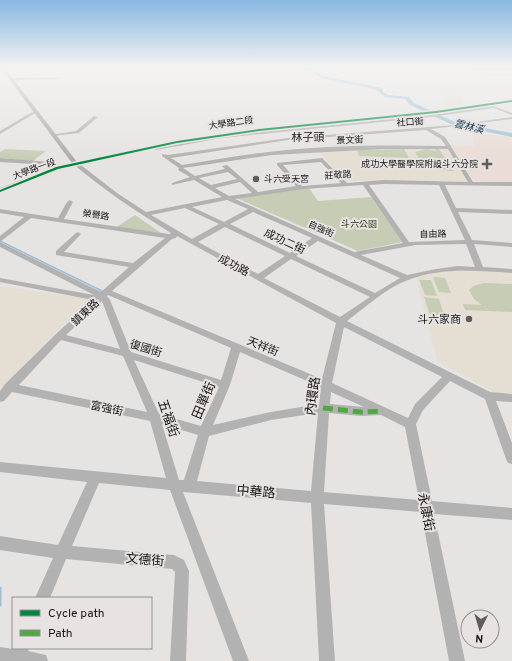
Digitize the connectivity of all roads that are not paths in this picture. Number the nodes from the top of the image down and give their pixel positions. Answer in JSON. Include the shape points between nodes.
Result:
{"nodes":[{"id":1,"x":25,"y":98,"type":"edge"},
{"id":2,"x":512,"y":100,"type":"edge"},
{"id":3,"x":489,"y":105,"type":"junction"},
{"id":4,"x":35,"y":112,"type":"junction"},
{"id":5,"x":432,"y":113,"type":"junction"},
{"id":6,"x":512,"y":114,"type":"edge"},
{"id":7,"x":96,"y":117,"type":"dead end"},
{"id":8,"x":370,"y":117,"type":"junction"},
{"id":9,"x":407,"y":117,"type":"junction"},
{"id":10,"x":512,"y":118,"type":"edge"},
{"id":11,"x":361,"y":123,"type":"junction"},
{"id":12,"x":427,"y":129,"type":"junction"},
{"id":13,"x":233,"y":132,"type":"junction"},
{"id":14,"x":0,"y":133,"type":"edge"},
{"id":15,"x":373,"y":133,"type":"junction"},
{"id":16,"x":252,"y":134,"type":"junction"},
{"id":17,"x":53,"y":135,"type":"junction"},
{"id":18,"x":262,"y":142,"type":"junction"},
{"id":19,"x":388,"y":146,"type":"junction"},
{"id":20,"x":155,"y":148,"type":"junction"},
{"id":21,"x":450,"y":148,"type":"junction"},
{"id":22,"x":272,"y":153,"type":"junction"},
{"id":23,"x":167,"y":157,"type":"junction"},
{"id":24,"x":0,"y":160,"type":"edge"},
{"id":25,"x":74,"y":162,"type":"junction"},
{"id":26,"x":221,"y":163,"type":"dead end"},
{"id":27,"x":55,"y":167,"type":"junction"},
{"id":28,"x":202,"y":167,"type":"dead end"},
{"id":29,"x":180,"y":168,"type":"junction"},
{"id":30,"x":228,"y":170,"type":"junction"},
{"id":31,"x":209,"y":174,"type":"junction"},
{"id":32,"x":194,"y":178,"type":"junction"},
{"id":33,"x":240,"y":180,"type":"junction"},
{"id":34,"x":365,"y":183,"type":"junction"},
{"id":35,"x":441,"y":183,"type":"junction"},
{"id":36,"x":174,"y":184,"type":"dead end"},
{"id":37,"x":345,"y":184,"type":"junction"},
{"id":38,"x":472,"y":184,"type":"junction"},
{"id":39,"x":509,"y":184,"type":"edge"},
{"id":40,"x":0,"y":186,"type":"edge"},
{"id":41,"x":210,"y":187,"type":"junction"},
{"id":42,"x":300,"y":187,"type":"junction"},
{"id":43,"x":0,"y":191,"type":"edge"},
{"id":44,"x":512,"y":192,"type":"edge"},
{"id":45,"x":256,"y":194,"type":"junction"},
{"id":46,"x":228,"y":198,"type":"junction"},
{"id":47,"x":70,"y":202,"type":"dead end"},
{"id":48,"x":186,"y":206,"type":"junction"},
{"id":49,"x":253,"y":209,"type":"junction"},
{"id":50,"x":453,"y":210,"type":"junction"},
{"id":51,"x":0,"y":211,"type":"edge"},
{"id":52,"x":512,"y":212,"type":"edge"},
{"id":53,"x":144,"y":214,"type":"junction"},
{"id":54,"x":30,"y":215,"type":"junction"},
{"id":55,"x":60,"y":220,"type":"junction"},
{"id":56,"x":223,"y":225,"type":"junction"},
{"id":57,"x":78,"y":234,"type":"dead end"},
{"id":58,"x":172,"y":234,"type":"junction"},
{"id":59,"x":317,"y":238,"type":"junction"},
{"id":60,"x":1,"y":241,"type":"edge"},
{"id":61,"x":190,"y":241,"type":"junction"},
{"id":62,"x":469,"y":242,"type":"junction"},
{"id":63,"x":407,"y":244,"type":"junction"},
{"id":64,"x":512,"y":245,"type":"edge"},
{"id":65,"x":354,"y":254,"type":"junction"},
{"id":66,"x":292,"y":256,"type":"junction"},
{"id":67,"x":135,"y":266,"type":"junction"},
{"id":68,"x":480,"y":269,"type":"junction"},
{"id":69,"x":512,"y":270,"type":"edge"},
{"id":70,"x":258,"y":278,"type":"junction"},
{"id":71,"x":406,"y":278,"type":"junction"},
{"id":72,"x":0,"y":280,"type":"edge"},
{"id":73,"x":105,"y":294,"type":"junction"},
{"id":74,"x":375,"y":296,"type":"junction"},
{"id":75,"x":341,"y":321,"type":"junction"},
{"id":76,"x":59,"y":336,"type":"junction"},
{"id":77,"x":236,"y":348,"type":"junction"},
{"id":78,"x":130,"y":356,"type":"junction"},
{"id":79,"x":449,"y":376,"type":"junction"},
{"id":80,"x":225,"y":385,"type":"junction"},
{"id":81,"x":326,"y":385,"type":"junction"},
{"id":82,"x":9,"y":387,"type":"junction"},
{"id":83,"x":489,"y":396,"type":"junction"},
{"id":84,"x":0,"y":398,"type":"edge"},
{"id":85,"x":512,"y":398,"type":"edge"},
{"id":86,"x":324,"y":408,"type":"junction"},
{"id":87,"x":383,"y":411,"type":"junction"},
{"id":88,"x":160,"y":418,"type":"junction"},
{"id":89,"x":410,"y":424,"type":"junction"},
{"id":90,"x":204,"y":432,"type":"junction"},
{"id":91,"x":512,"y":459,"type":"edge"},
{"id":92,"x":0,"y":467,"type":"edge"},
{"id":93,"x":96,"y":477,"type":"junction"},
{"id":94,"x":182,"y":485,"type":"junction"},
{"id":95,"x":317,"y":497,"type":"junction"},
{"id":96,"x":426,"y":506,"type":"junction"},
{"id":97,"x":512,"y":514,"type":"edge"},
{"id":98,"x":0,"y":543,"type":"edge"},
{"id":99,"x":62,"y":552,"type":"junction"},
{"id":100,"x":42,"y":597,"type":"edge"},
{"id":101,"x":0,"y":655,"type":"edge"},
{"id":102,"x":18,"y":656,"type":"edge"},
{"id":103,"x":40,"y":661,"type":"edge"},
{"id":104,"x":178,"y":661,"type":"edge"},
{"id":105,"x":241,"y":661,"type":"edge"},
{"id":106,"x":327,"y":661,"type":"edge"},
{"id":107,"x":457,"y":661,"type":"edge"}],
"edges":[{"from":1,"to":4,"type":"main road","name":"成功路"},
{"from":2,"to":3,"type":"main road","name":"大學路二段"},
{"from":3,"to":5,"type":"main road","name":"大學路二段"},
{"from":3,"to":6,"type":"street"},
{"from":4,"to":14,"type":"street"},
{"from":4,"to":17,"type":"main road","name":"成功路"},
{"from":5,"to":8,"type":"main road","name":"大學路二段"},
{"from":5,"to":9,"type":"main road","name":"大學路二段"},
{"from":7,"to":17,"type":"street","via":[[77,132]]},
{"from":8,"to":9,"type":"main road","name":"大學路二段"},
{"from":8,"to":13,"type":"main road","name":"大學路二段"},
{"from":9,"to":11,"type":"street","name":"大學路二段"},
{"from":9,"to":12,"type":"street"},
{"from":10,"to":12,"type":"street","name":"社口街"},
{"from":11,"to":15,"type":"street"},
{"from":11,"to":16,"type":"street","name":"大學路二段"},
{"from":12,"to":15,"type":"street","name":"社口街"},
{"from":12,"to":21,"type":"street","via":[[443,138]]},
{"from":13,"to":20,"type":"main road","name":"大學路二段"},
{"from":13,"to":25,"type":"main road","name":"大學路二段","via":[[154,144]]},
{"from":15,"to":18,"type":"street","name":"社口街"},
{"from":15,"to":19,"type":"street"},
{"from":16,"to":18,"type":"street"},
{"from":16,"to":20,"type":"street","name":"大學路二段"},
{"from":17,"to":25,"type":"main road","name":"成功路"},
{"from":18,"to":22,"type":"street"},
{"from":18,"to":23,"type":"street","name":"社口街"},
{"from":19,"to":21,"type":"street","name":"景文街"},
{"from":19,"to":22,"type":"street","name":"景文街"},
{"from":20,"to":23,"type":"street","name":"自強街"},
{"from":20,"to":25,"type":"main road","name":"大學路二段"},
{"from":21,"to":38,"type":"street"},
{"from":22,"to":29,"type":"street","name":"景文街"},
{"from":23,"to":29,"type":"street","name":"自強街"},
{"from":24,"to":27,"type":"street","via":[[50,164]]},
{"from":25,"to":27,"type":"main road","name":"大學路一段"},
{"from":25,"to":53,"type":"street","name":"成功路"},
{"from":26,"to":30,"type":"street"},
{"from":27,"to":40,"type":"main road","name":"大學路一段"},
{"from":27,"to":43,"type":"main road","name":"大學路一段"},
{"from":28,"to":31,"type":"street"},
{"from":29,"to":32,"type":"street","name":"自強街"},
{"from":30,"to":31,"type":"street"},
{"from":30,"to":33,"type":"street"},
{"from":31,"to":32,"type":"street"},
{"from":32,"to":36,"type":"street"},
{"from":32,"to":41,"type":"street","name":"自強街"},
{"from":33,"to":41,"type":"street"},
{"from":33,"to":45,"type":"street"},
{"from":34,"to":35,"type":"street","name":"莊敬路"},
{"from":34,"to":37,"type":"street","name":"莊敬路"},
{"from":34,"to":63,"type":"street"},
{"from":35,"to":38,"type":"street","name":"莊敬路"},
{"from":35,"to":50,"type":"street"},
{"from":37,"to":42,"type":"street","name":"莊敬路"},
{"from":37,"to":42,"type":"street","via":[[322,160],[279,164]]},
{"from":38,"to":39,"type":"street","name":"莊敬路"},
{"from":39,"to":44,"type":"street"},
{"from":41,"to":46,"type":"street","name":"自強街"},
{"from":42,"to":45,"type":"street","name":"莊敬路"},
{"from":45,"to":46,"type":"street","name":"莊敬路"},
{"from":46,"to":48,"type":"street","name":"莊敬路"},
{"from":46,"to":49,"type":"street","name":"自強街"},
{"from":47,"to":55,"type":"street"},
{"from":48,"to":53,"type":"street","name":"莊敬路"},
{"from":48,"to":56,"type":"street","name":"成功二街"},
{"from":49,"to":56,"type":"street"},
{"from":49,"to":59,"type":"street","name":"自強街"},
{"from":50,"to":52,"type":"street"},
{"from":50,"to":62,"type":"street"},
{"from":51,"to":54,"type":"street","name":"榮譽路"},
{"from":53,"to":58,"type":"street","name":"成功路"},
{"from":54,"to":55,"type":"street","name":"榮譽路"},
{"from":54,"to":60,"type":"street"},
{"from":55,"to":58,"type":"street","name":"榮譽路"},
{"from":56,"to":61,"type":"street"},
{"from":56,"to":66,"type":"street","name":"成功二街"},
{"from":57,"to":67,"type":"street","via":[[59,253]]},
{"from":58,"to":61,"type":"street","name":"成功路"},
{"from":58,"to":67,"type":"street","name":"鎮東路"},
{"from":59,"to":65,"type":"street","name":"自強街"},
{"from":59,"to":66,"type":"street"},
{"from":60,"to":73,"type":"street"},
{"from":61,"to":70,"type":"street","name":"成功路"},
{"from":62,"to":63,"type":"street","name":"自由路"},
{"from":62,"to":64,"type":"street","name":"自由路"},
{"from":62,"to":68,"type":"street"},
{"from":63,"to":65,"type":"street","name":"自由路"},
{"from":65,"to":71,"type":"street","name":"自強街"},
{"from":66,"to":70,"type":"street"},
{"from":66,"to":74,"type":"street","name":"成功二街"},
{"from":67,"to":73,"type":"street","name":"鎮東路"},
{"from":68,"to":69,"type":"street"},
{"from":68,"to":71,"type":"street","via":[[458,268]]},
{"from":70,"to":75,"type":"street","name":"成功路"},
{"from":71,"to":74,"type":"street"},
{"from":72,"to":73,"type":"street","via":[[92,298]]},
{"from":73,"to":76,"type":"street","name":"鎮東路"},
{"from":73,"to":77,"type":"street","name":"天祥街","via":[[156,312]]},
{"from":73,"to":78,"type":"street","name":"五福街"},
{"from":74,"to":75,"type":"street"},
{"from":75,"to":79,"type":"street","name":"成功路"},
{"from":75,"to":81,"type":"street","name":"內環路"},
{"from":76,"to":78,"type":"street","name":"復國街"},
{"from":76,"to":82,"type":"street","name":"鎮東路"},
{"from":77,"to":80,"type":"street","name":"田單街"},
{"from":77,"to":81,"type":"street","name":"天祥街"},
{"from":78,"to":80,"type":"street","name":"復國街"},
{"from":78,"to":88,"type":"street","name":"五福街"},
{"from":79,"to":83,"type":"street","name":"成功路"},
{"from":79,"to":89,"type":"street","via":[[419,407]]},
{"from":80,"to":90,"type":"street","name":"田單街"},
{"from":81,"to":86,"type":"street","name":"內環路"},
{"from":81,"to":87,"type":"street","name":"天祥街"},
{"from":82,"to":84,"type":"street","name":"鎮東路"},
{"from":82,"to":88,"type":"street","name":"富強街"},
{"from":83,"to":85,"type":"street","name":"成功路"},
{"from":83,"to":91,"type":"street"},
{"from":86,"to":87,"type":"street","via":[[361,412]]},
{"from":86,"to":90,"type":"street","via":[[271,416]]},
{"from":86,"to":95,"type":"street","name":"內環路"},
{"from":87,"to":89,"type":"street","name":"天祥街"},
{"from":88,"to":90,"type":"street","name":"富強街"},
{"from":88,"to":94,"type":"street","name":"五福街"},
{"from":89,"to":96,"type":"street","name":"永康街"},
{"from":90,"to":94,"type":"street","name":"田單街"},
{"from":92,"to":93,"type":"street","name":"中華路"},
{"from":93,"to":94,"type":"street","name":"中華路"},
{"from":93,"to":99,"type":"street"},
{"from":94,"to":95,"type":"street","name":"中華路"},
{"from":94,"to":105,"type":"street","name":"五福街"},
{"from":95,"to":96,"type":"street","name":"中華路"},
{"from":95,"to":106,"type":"street","name":"內環路"},
{"from":96,"to":97,"type":"street","name":"中華路"},
{"from":96,"to":107,"type":"street","name":"永康街"},
{"from":98,"to":99,"type":"street"},
{"from":99,"to":100,"type":"street"},
{"from":99,"to":104,"type":"street","name":"文德街","via":[[174,562],[179,565],[182,571]]},
{"from":101,"to":102,"type":"street"},
{"from":102,"to":103,"type":"street"}]}
